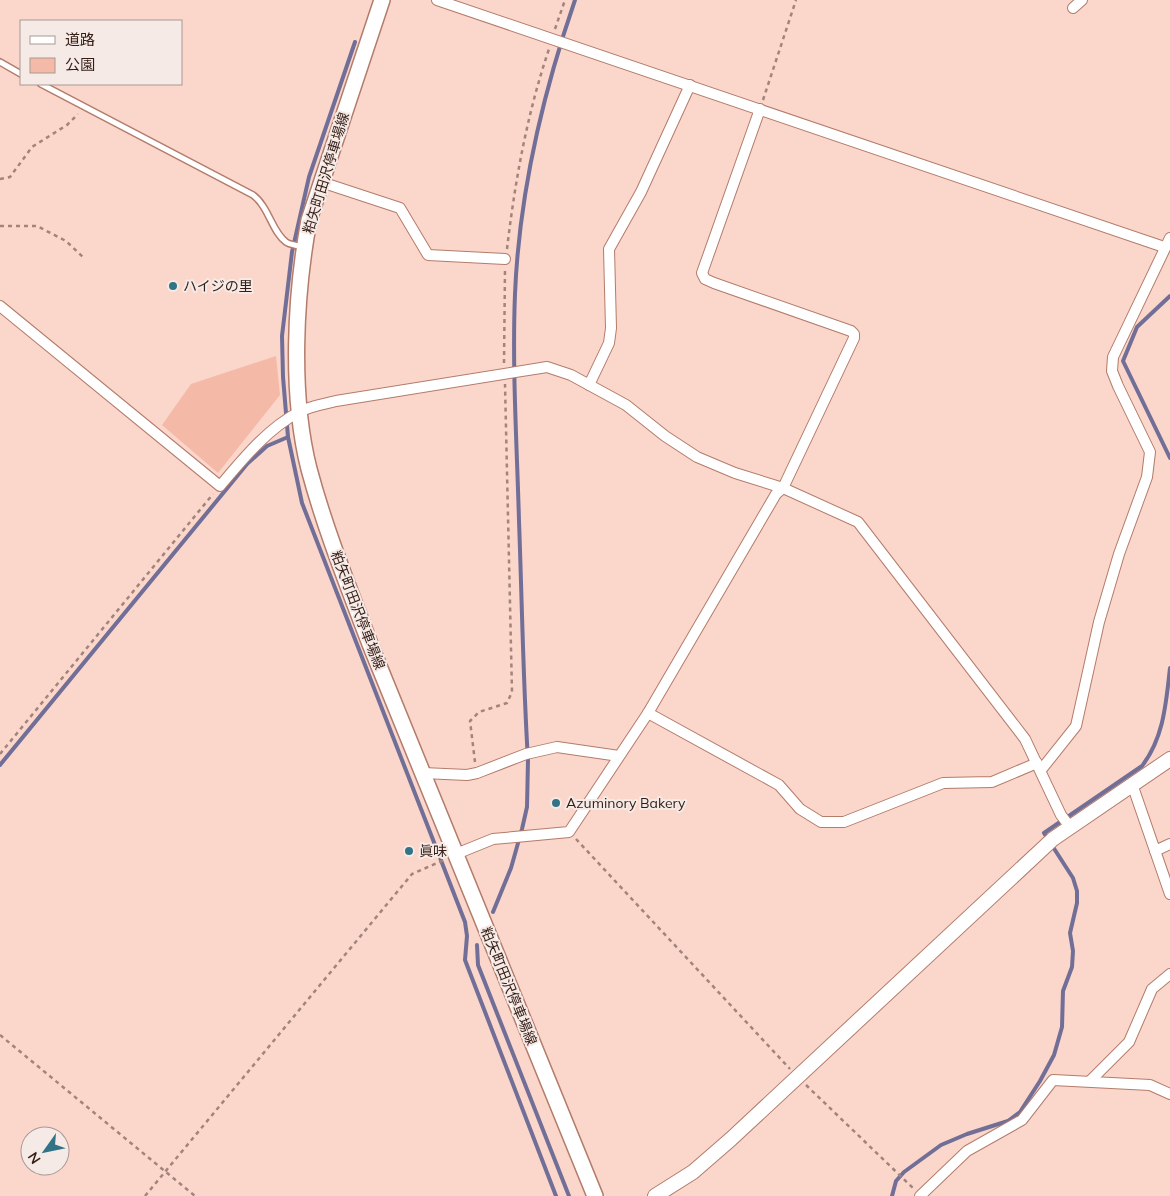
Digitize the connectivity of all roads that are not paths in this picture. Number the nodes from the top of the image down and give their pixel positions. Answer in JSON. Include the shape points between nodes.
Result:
{"nodes":[{"id":1,"x":382,"y":0,"type":"edge"},
{"id":2,"x":437,"y":0,"type":"edge"},
{"id":3,"x":1082,"y":0,"type":"edge"},
{"id":4,"x":1073,"y":8,"type":"dead end"},
{"id":5,"x":0,"y":62,"type":"edge"},
{"id":6,"x":20,"y":73,"type":"edge"},
{"id":7,"x":43,"y":85,"type":"edge"},
{"id":8,"x":690,"y":86,"type":"junction"},
{"id":9,"x":760,"y":109,"type":"junction"},
{"id":10,"x":321,"y":182,"type":"junction"},
{"id":11,"x":1167,"y":243,"type":"edge"},
{"id":12,"x":304,"y":248,"type":"junction"},
{"id":13,"x":505,"y":259,"type":"road end"},
{"id":14,"x":0,"y":306,"type":"edge"},
{"id":15,"x":589,"y":385,"type":"junction"},
{"id":16,"x":299,"y":412,"type":"junction"},
{"id":17,"x":783,"y":488,"type":"junction"},
{"id":18,"x":648,"y":713,"type":"junction"},
{"id":19,"x":619,"y":756,"type":"junction"},
{"id":20,"x":1170,"y":759,"type":"edge"},
{"id":21,"x":1039,"y":766,"type":"junction"},
{"id":22,"x":423,"y":774,"type":"junction"},
{"id":23,"x":1132,"y":784,"type":"junction"},
{"id":24,"x":1066,"y":822,"type":"junction"},
{"id":25,"x":1170,"y":844,"type":"edge"},
{"id":26,"x":1155,"y":851,"type":"junction"},
{"id":27,"x":451,"y":857,"type":"junction"},
{"id":28,"x":1170,"y":894,"type":"edge"},
{"id":29,"x":1170,"y":974,"type":"edge"},
{"id":30,"x":1090,"y":1081,"type":"junction"},
{"id":31,"x":1170,"y":1094,"type":"edge"},
{"id":32,"x":595,"y":1196,"type":"edge"},
{"id":33,"x":656,"y":1196,"type":"edge"},
{"id":34,"x":920,"y":1196,"type":"edge"}],
"edges":[{"from":1,"to":10,"type":"main road","name":"粕矢町田沢停車場線"},
{"from":2,"to":8,"type":"street"},
{"from":3,"to":4,"type":"street"},
{"from":5,"to":6,"type":"lane"},
{"from":7,"to":12,"type":"lane","via":[[254,195],[266,208],[286,242]]},
{"from":8,"to":9,"type":"street"},
{"from":8,"to":15,"type":"street","via":[[641,192],[609,249],[609,343]]},
{"from":9,"to":11,"type":"street"},
{"from":9,"to":17,"type":"street","via":[[702,273],[705,279],[714,283],[854,334]]},
{"from":10,"to":12,"type":"main road","name":"粕矢町田沢停車場線"},
{"from":10,"to":13,"type":"street","via":[[400,208],[428,255]]},
{"from":11,"to":21,"type":"street","via":[[1113,357],[1112,371],[1150,452],[1147,477],[1099,622],[1076,726]]},
{"from":12,"to":16,"type":"main road","name":"粕矢町田沢停車場線","via":[[298,333]]},
{"from":14,"to":16,"type":"street","via":[[220,486],[259,442]]},
{"from":15,"to":16,"type":"street","via":[[547,367],[336,401]]},
{"from":15,"to":17,"type":"street","via":[[626,405],[697,457]]},
{"from":16,"to":22,"type":"main road","name":"粕矢町田沢停車場線","via":[[309,467],[335,553]]},
{"from":17,"to":18,"type":"street","via":[[776,494]]},
{"from":17,"to":21,"type":"street","via":[[858,522],[1025,739]]},
{"from":18,"to":19,"type":"street"},
{"from":18,"to":21,"type":"street","via":[[778,785],[800,809],[821,822],[844,822],[943,783],[992,782]]},
{"from":19,"to":22,"type":"street","via":[[557,747],[536,751],[477,773]]},
{"from":19,"to":27,"type":"street","via":[[569,832],[482,842]]},
{"from":20,"to":23,"type":"street"},
{"from":21,"to":24,"type":"street"},
{"from":22,"to":27,"type":"main road","name":"粕矢町田沢停車場線"},
{"from":23,"to":24,"type":"street"},
{"from":23,"to":26,"type":"street"},
{"from":24,"to":33,"type":"street","via":[[1048,844],[693,1172]]},
{"from":25,"to":26,"type":"street"},
{"from":26,"to":28,"type":"street"},
{"from":27,"to":32,"type":"main road","name":"粕矢町田沢停車場線"},
{"from":29,"to":30,"type":"street","via":[[1152,990],[1129,1042]]},
{"from":30,"to":31,"type":"street","via":[[1150,1085]]},
{"from":30,"to":34,"type":"street","via":[[1053,1080],[1022,1120],[967,1151]]}]}
